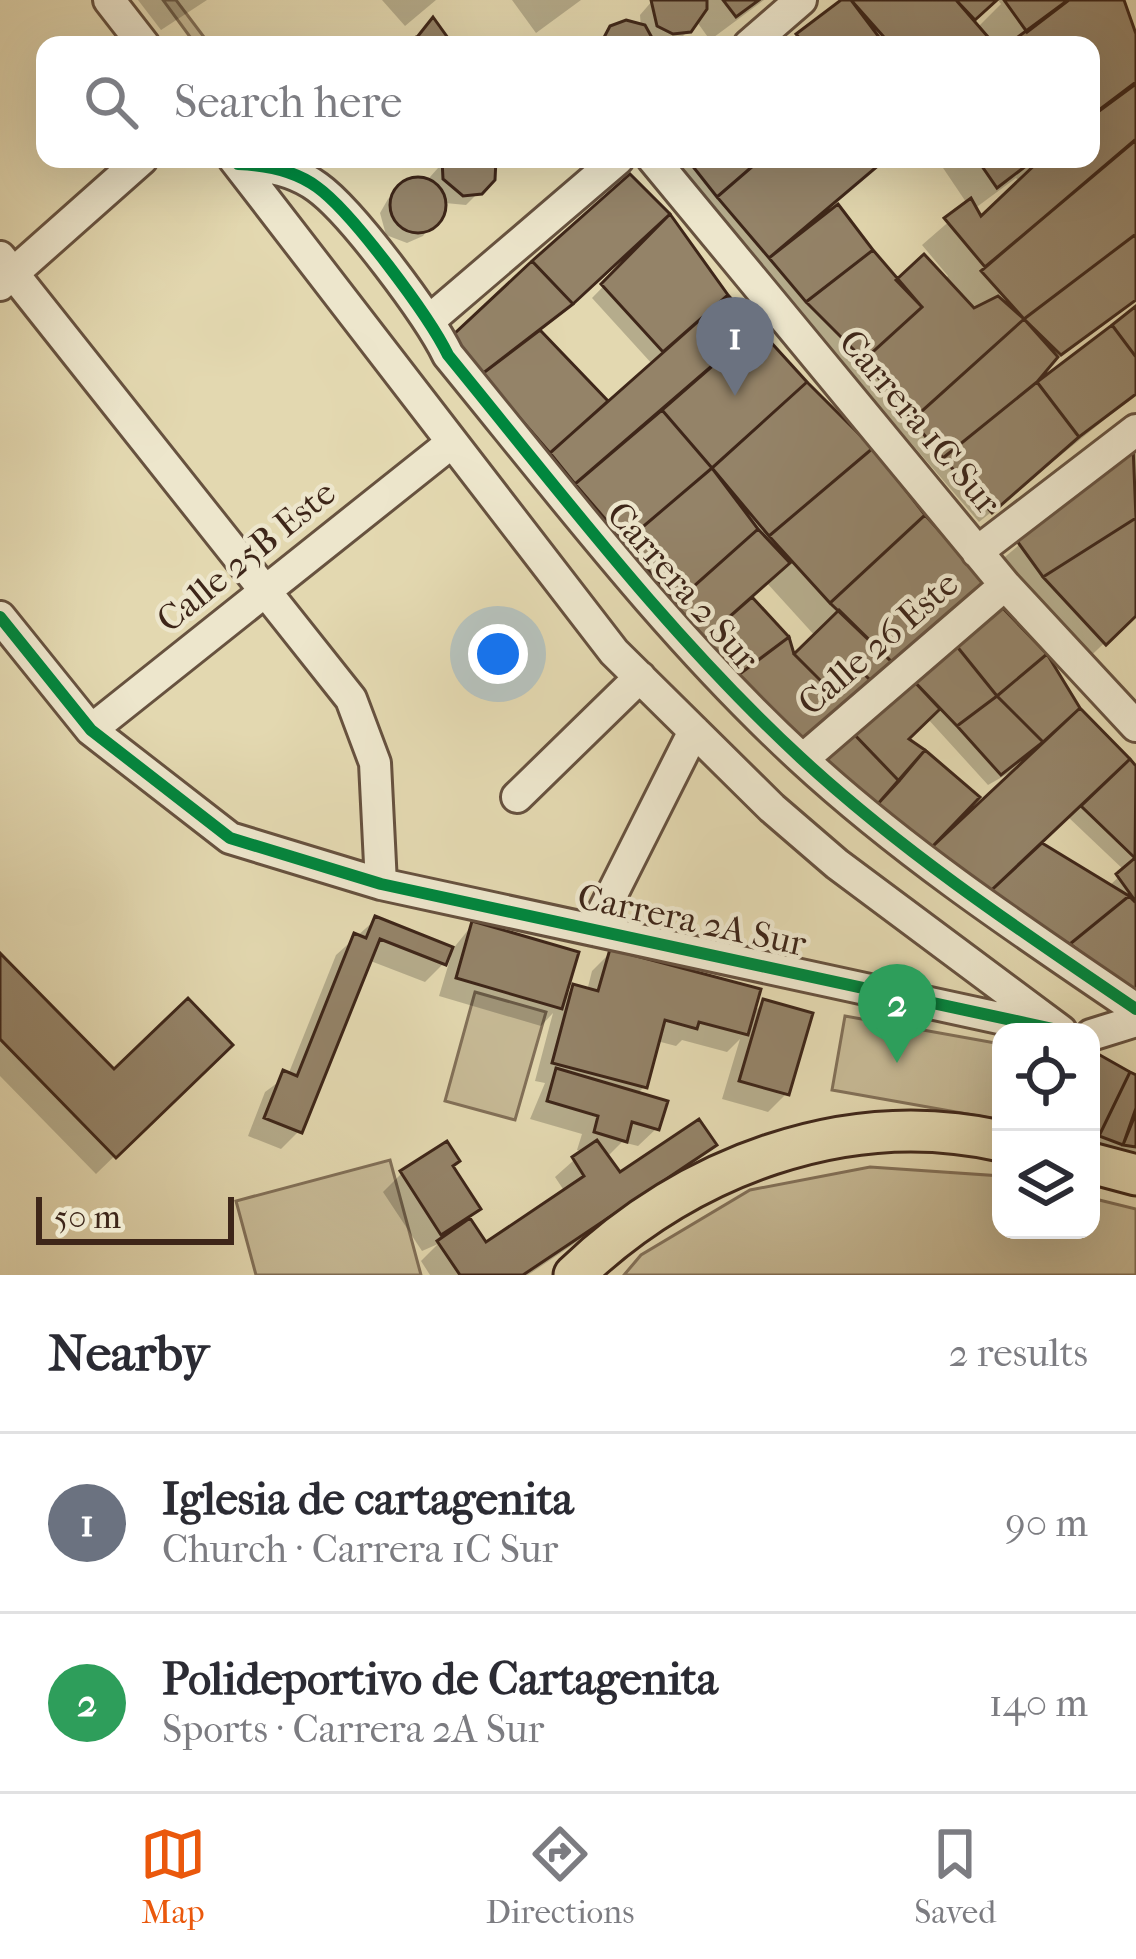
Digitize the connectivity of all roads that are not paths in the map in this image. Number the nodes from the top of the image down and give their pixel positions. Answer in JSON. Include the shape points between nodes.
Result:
{"nodes":[{"id":1,"x":109,"y":0,"type":"edge"},
{"id":2,"x":801,"y":0,"type":"edge"},
{"id":3,"x":137,"y":36,"type":"edge"},
{"id":4,"x":759,"y":36,"type":"edge"},
{"id":5,"x":131,"y":168,"type":"edge"},
{"id":6,"x":242,"y":168,"type":"edge"},
{"id":7,"x":273,"y":168,"type":"edge"},
{"id":8,"x":607,"y":168,"type":"edge"},
{"id":9,"x":660,"y":168,"type":"edge"},
{"id":10,"x":4,"y":272,"type":"edge"},
{"id":11,"x":431,"y":319,"type":"junction"},
{"id":12,"x":1136,"y":430,"type":"edge"},
{"id":13,"x":450,"y":444,"type":"junction"},
{"id":14,"x":977,"y":552,"type":"junction"},
{"id":15,"x":1005,"y":585,"type":"junction"},
{"id":16,"x":266,"y":590,"type":"junction"},
{"id":17,"x":0,"y":617,"type":"edge"},
{"id":18,"x":640,"y":677,"type":"junction"},
{"id":19,"x":1136,"y":726,"type":"edge"},
{"id":20,"x":91,"y":730,"type":"junction"},
{"id":21,"x":694,"y":731,"type":"junction"},
{"id":22,"x":803,"y":759,"type":"junction"},
{"id":23,"x":517,"y":796,"type":"dead end"},
{"id":24,"x":381,"y":884,"type":"junction"},
{"id":25,"x":594,"y":930,"type":"junction"},
{"id":26,"x":1136,"y":1009,"type":"edge"},
{"id":27,"x":1136,"y":1021,"type":"edge"},
{"id":28,"x":1022,"y":1023,"type":"edge"},
{"id":29,"x":1051,"y":1023,"type":"edge"},
{"id":30,"x":1100,"y":1032,"type":"edge"},
{"id":31,"x":992,"y":1139,"type":"edge"},
{"id":32,"x":1100,"y":1165,"type":"edge"},
{"id":33,"x":1136,"y":1175,"type":"edge"},
{"id":34,"x":574,"y":1275,"type":"edge"}],
"edges":[{"from":1,"to":3,"type":"street"},
{"from":2,"to":4,"type":"street"},
{"from":5,"to":10,"type":"street"},
{"from":6,"to":13,"type":"street","name":"Carrera 2 Sur"},
{"from":7,"to":11,"type":"street","name":"Carrera 2 Sur","via":[[321,190]]},
{"from":8,"to":11,"type":"street"},
{"from":9,"to":14,"type":"street","name":"Carrera 1C Sur"},
{"from":10,"to":16,"type":"street"},
{"from":11,"to":22,"type":"street","name":"Carrera 2 Sur","via":[[448,355],[684,641]]},
{"from":12,"to":14,"type":"street","name":"Calle 26 Este"},
{"from":13,"to":16,"type":"street","name":"Calle 25B Este"},
{"from":13,"to":18,"type":"street","name":"Carrera 2 Sur"},
{"from":14,"to":15,"type":"street","name":"Carrera 1C Sur"},
{"from":15,"to":19,"type":"street","name":"Carrera 1C Sur"},
{"from":15,"to":22,"type":"street","name":"Calle 26 Este"},
{"from":16,"to":20,"type":"street","name":"Calle 25B Este"},
{"from":16,"to":24,"type":"street","via":[[352,699],[375,763]]},
{"from":17,"to":20,"type":"street","name":"Carrera 2A Sur"},
{"from":18,"to":21,"type":"street","name":"Carrera 2 Sur"},
{"from":18,"to":23,"type":"street"},
{"from":20,"to":24,"type":"street","name":"Carrera 2A Sur","via":[[230,838]]},
{"from":21,"to":25,"type":"street"},
{"from":21,"to":29,"type":"street","name":"Carrera 2 Sur","via":[[837,864]]},
{"from":22,"to":26,"type":"street","name":"Carrera 2 Sur","via":[[969,895]]},
{"from":24,"to":25,"type":"street","name":"Carrera 2A Sur"},
{"from":25,"to":28,"type":"street","name":"Carrera 2A Sur"},
{"from":27,"to":30,"type":"street"},
{"from":31,"to":34,"type":"main road","via":[[948,1129],[880,1132],[771,1153],[688,1188]]},
{"from":32,"to":33,"type":"main road"}]}
